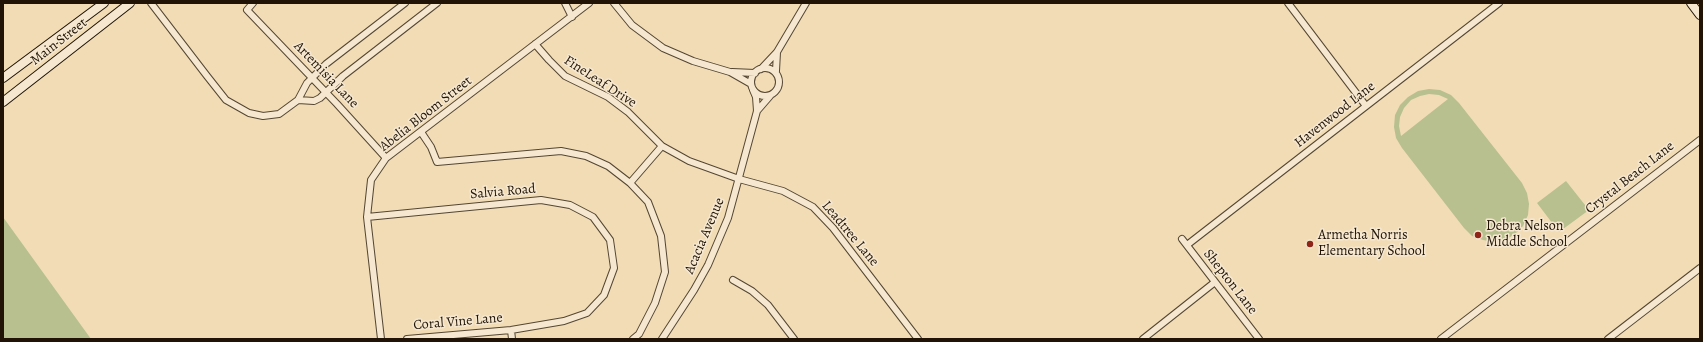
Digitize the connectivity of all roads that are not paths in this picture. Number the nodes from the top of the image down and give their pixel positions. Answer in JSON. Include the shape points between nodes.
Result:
{"nodes":[{"id":1,"x":104,"y":3,"type":"edge"},
{"id":2,"x":130,"y":3,"type":"edge"},
{"id":3,"x":151,"y":3,"type":"edge"},
{"id":4,"x":254,"y":3,"type":"edge"},
{"id":5,"x":405,"y":3,"type":"edge"},
{"id":6,"x":437,"y":3,"type":"edge"},
{"id":7,"x":565,"y":3,"type":"edge"},
{"id":8,"x":589,"y":3,"type":"edge"},
{"id":9,"x":614,"y":3,"type":"edge"},
{"id":10,"x":806,"y":3,"type":"edge"},
{"id":11,"x":1288,"y":3,"type":"edge"},
{"id":12,"x":1499,"y":3,"type":"edge"},
{"id":13,"x":1691,"y":3,"type":"edge"},
{"id":14,"x":1700,"y":15,"type":"edge"},
{"id":15,"x":572,"y":16,"type":"junction"},
{"id":16,"x":535,"y":44,"type":"junction"},
{"id":17,"x":777,"y":52,"type":"junction"},
{"id":18,"x":757,"y":71,"type":"junction"},
{"id":19,"x":776,"y":71,"type":"junction"},
{"id":20,"x":730,"y":72,"type":"junction"},
{"id":21,"x":3,"y":78,"type":"edge"},
{"id":22,"x":313,"y":79,"type":"junction"},
{"id":23,"x":752,"y":87,"type":"junction"},
{"id":24,"x":326,"y":92,"type":"junction"},
{"id":25,"x":772,"y":94,"type":"junction"},
{"id":26,"x":298,"y":100,"type":"junction"},
{"id":27,"x":3,"y":102,"type":"edge"},
{"id":28,"x":1366,"y":106,"type":"junction"},
{"id":29,"x":757,"y":111,"type":"junction"},
{"id":30,"x":421,"y":132,"type":"junction"},
{"id":31,"x":1700,"y":140,"type":"edge"},
{"id":32,"x":662,"y":146,"type":"junction"},
{"id":33,"x":386,"y":158,"type":"junction"},
{"id":34,"x":739,"y":179,"type":"junction"},
{"id":35,"x":630,"y":183,"type":"junction"},
{"id":36,"x":367,"y":217,"type":"junction"},
{"id":37,"x":1182,"y":239,"type":"dead end"},
{"id":38,"x":1186,"y":245,"type":"junction"},
{"id":39,"x":1700,"y":268,"type":"edge"},
{"id":40,"x":733,"y":280,"type":"dead end"},
{"id":41,"x":1215,"y":282,"type":"junction"},
{"id":42,"x":511,"y":330,"type":"junction"},
{"id":43,"x":381,"y":339,"type":"edge"},
{"id":44,"x":406,"y":339,"type":"edge"},
{"id":45,"x":512,"y":339,"type":"edge"},
{"id":46,"x":633,"y":339,"type":"edge"},
{"id":47,"x":662,"y":339,"type":"edge"},
{"id":48,"x":794,"y":339,"type":"edge"},
{"id":49,"x":918,"y":339,"type":"edge"},
{"id":50,"x":1143,"y":339,"type":"edge"},
{"id":51,"x":1259,"y":339,"type":"edge"},
{"id":52,"x":1441,"y":339,"type":"edge"},
{"id":53,"x":1608,"y":339,"type":"edge"}],
"edges":[{"from":1,"to":21,"type":"main road","name":"Main Street"},
{"from":2,"to":27,"type":"main road","name":"Main Street"},
{"from":3,"to":26,"type":"street","via":[[226,100],[249,113],[263,116],[279,114]]},
{"from":4,"to":22,"type":"street","name":"Artemisia Lane","via":[[246,10]]},
{"from":5,"to":22,"type":"street","via":[[326,64]]},
{"from":6,"to":24,"type":"street"},
{"from":7,"to":15,"type":"street"},
{"from":8,"to":15,"type":"street","name":"Abelia Bloom Street"},
{"from":9,"to":20,"type":"street","via":[[632,25],[663,48],[693,61]]},
{"from":10,"to":17,"type":"street"},
{"from":11,"to":28,"type":"street"},
{"from":12,"to":28,"type":"street","name":"Havenwood Lane"},
{"from":13,"to":14,"type":"main road"},
{"from":15,"to":16,"type":"street","name":"Abelia Bloom Street"},
{"from":16,"to":30,"type":"street","name":"Abelia Bloom Street"},
{"from":16,"to":32,"type":"street","name":"FineLeaf Drive","via":[[565,76],[608,97],[628,112]]},
{"from":17,"to":18,"type":"street"},
{"from":17,"to":19,"type":"street"},
{"from":18,"to":19,"type":"street","via":[[765,67]]},
{"from":18,"to":20,"type":"street"},
{"from":18,"to":23,"type":"street"},
{"from":19,"to":25,"type":"street","via":[[780,81],[779,87]]},
{"from":20,"to":23,"type":"street"},
{"from":22,"to":24,"type":"street","name":"Artemisia Lane"},
{"from":22,"to":26,"type":"street","via":[[304,88]]},
{"from":23,"to":25,"type":"street","via":[[761,96]]},
{"from":23,"to":29,"type":"street"},
{"from":24,"to":26,"type":"street","via":[[314,101]]},
{"from":24,"to":33,"type":"street","name":"Artemisia Lane"},
{"from":25,"to":29,"type":"street"},
{"from":28,"to":38,"type":"street","name":"Havenwood Lane"},
{"from":29,"to":34,"type":"street","name":"Acacia Avenue"},
{"from":30,"to":33,"type":"street","name":"Abelia Bloom Street"},
{"from":30,"to":35,"type":"street","via":[[437,162],[561,151],[601,162]]},
{"from":31,"to":52,"type":"street","name":"Crystal Beach Lane"},
{"from":32,"to":34,"type":"street","name":"FineLeaf Drive","via":[[689,161]]},
{"from":32,"to":35,"type":"street"},
{"from":33,"to":36,"type":"street","name":"Abelia Bloom Street","via":[[371,180]]},
{"from":34,"to":47,"type":"street","name":"Acacia Avenue","via":[[728,218],[708,265]]},
{"from":34,"to":49,"type":"street","name":"Leadtree Lane","via":[[783,191],[813,207],[833,228]]},
{"from":35,"to":46,"type":"street","via":[[648,202],[651,209],[661,236],[665,272],[655,303],[639,334]]},
{"from":36,"to":42,"type":"street","name":"Salvia Road","via":[[541,200],[570,204],[593,216],[610,240],[614,268],[604,295],[587,313],[564,321]]},
{"from":36,"to":43,"type":"street","name":"Abelia Bloom Street"},
{"from":37,"to":38,"type":"street","name":"Shepton Lane"},
{"from":38,"to":41,"type":"street","name":"Shepton Lane"},
{"from":39,"to":53,"type":"street"},
{"from":40,"to":48,"type":"street","via":[[752,291],[768,305]]},
{"from":41,"to":50,"type":"street"},
{"from":41,"to":51,"type":"street","name":"Shepton Lane"},
{"from":42,"to":44,"type":"street","name":"Coral Vine Lane"},
{"from":42,"to":45,"type":"street"}]}
